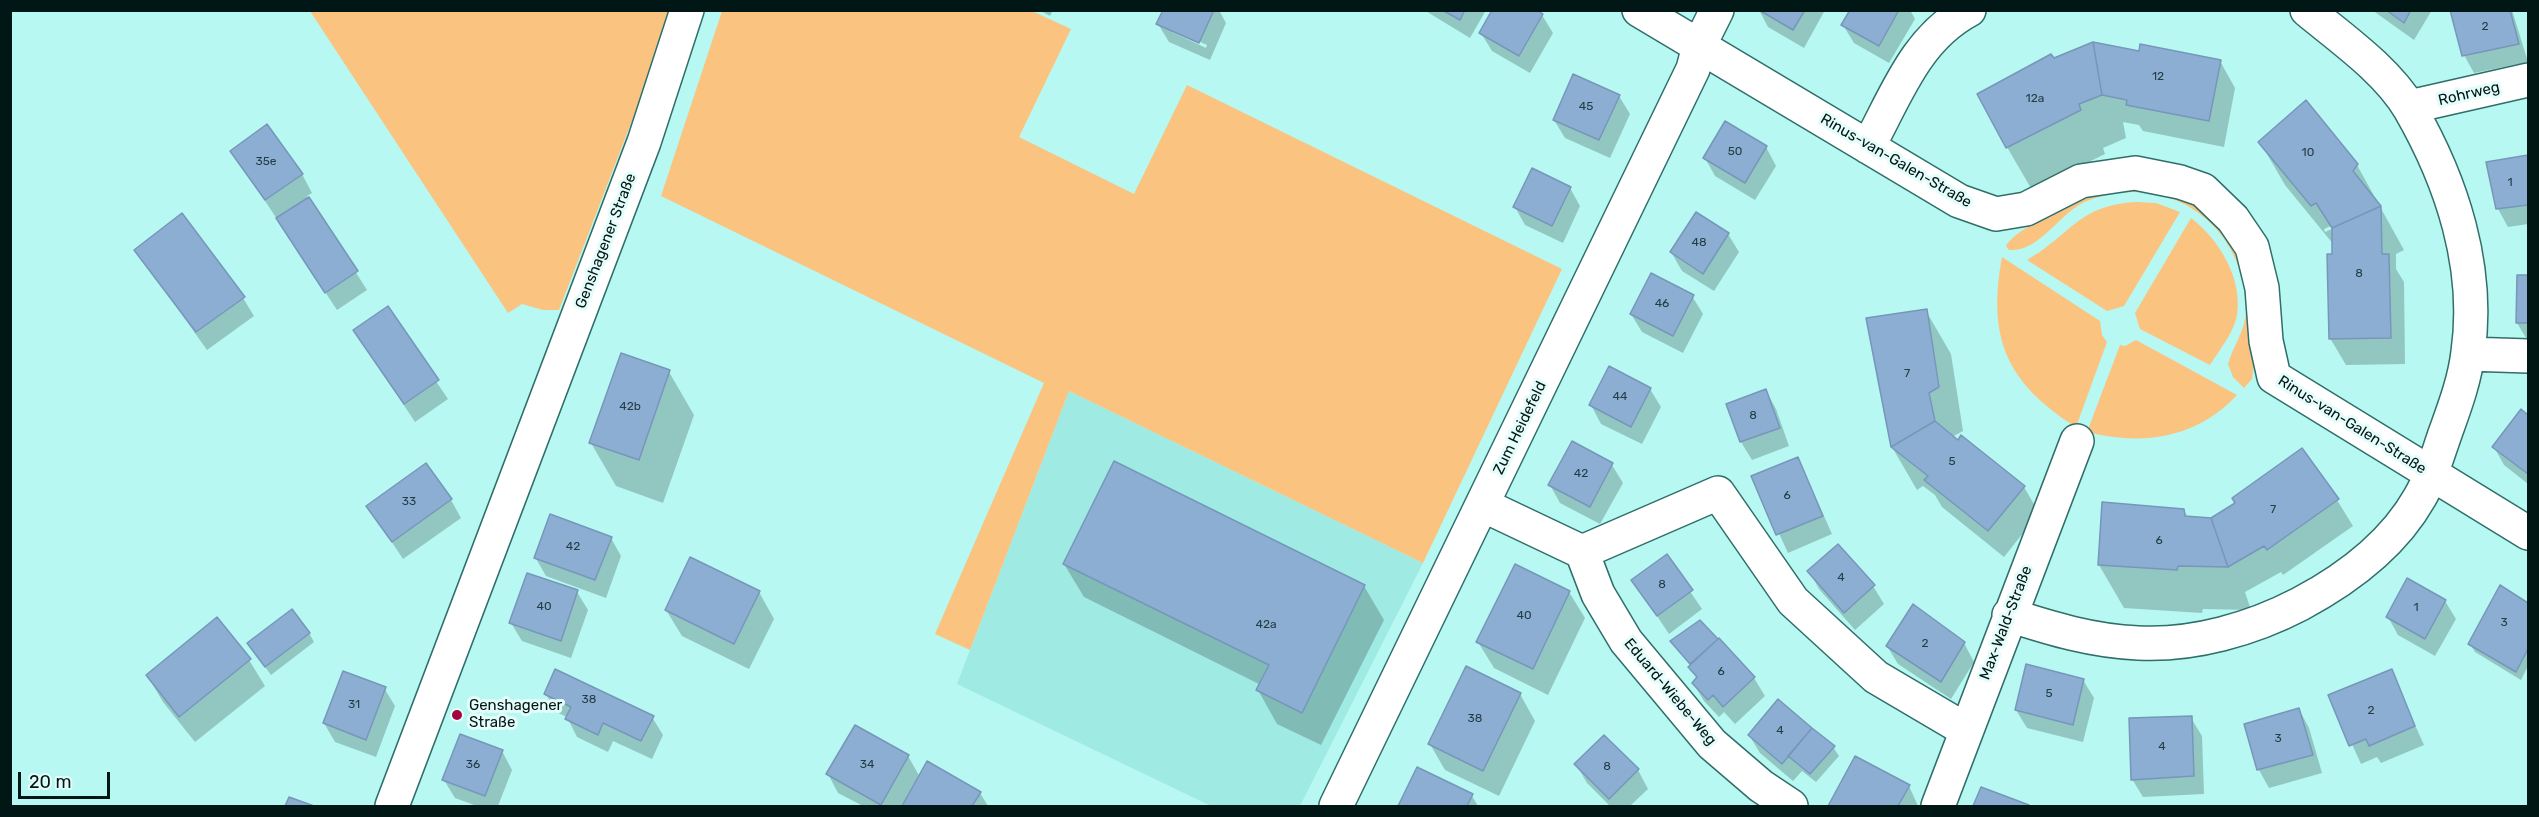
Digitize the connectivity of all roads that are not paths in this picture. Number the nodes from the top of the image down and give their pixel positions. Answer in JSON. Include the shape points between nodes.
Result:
{"nodes":[{"id":1,"x":687,"y":10,"type":"edge"},
{"id":2,"x":1639,"y":10,"type":"edge"},
{"id":3,"x":1717,"y":10,"type":"edge"},
{"id":4,"x":1969,"y":10,"type":"edge"},
{"id":5,"x":2307,"y":10,"type":"edge"},
{"id":6,"x":1699,"y":46,"type":"junction"},
{"id":7,"x":2529,"y":80,"type":"edge"},
{"id":8,"x":2409,"y":107,"type":"junction"},
{"id":9,"x":1868,"y":147,"type":"junction"},
{"id":10,"x":2468,"y":354,"type":"junction"},
{"id":11,"x":2529,"y":356,"type":"edge"},
{"id":12,"x":2077,"y":441,"type":"dead end"},
{"id":13,"x":2430,"y":475,"type":"junction"},
{"id":14,"x":1483,"y":505,"type":"junction"},
{"id":15,"x":2529,"y":533,"type":"edge"},
{"id":16,"x":1582,"y":552,"type":"junction"},
{"id":17,"x":2009,"y":615,"type":"junction"},
{"id":18,"x":1966,"y":730,"type":"junction"},
{"id":19,"x":392,"y":807,"type":"edge"},
{"id":20,"x":1336,"y":807,"type":"edge"},
{"id":21,"x":1791,"y":807,"type":"edge"},
{"id":22,"x":1938,"y":807,"type":"edge"}],
"edges":[{"from":1,"to":19,"type":"street","name":"Genshagener Straße","via":[[644,142]]},
{"from":2,"to":6,"type":"street","name":"Rinus-van-Galen-Straße"},
{"from":3,"to":6,"type":"street","name":"Zum Heidefeld"},
{"from":4,"to":9,"type":"street","via":[[1947,22],[1906,72]]},
{"from":5,"to":8,"type":"street","via":[[2367,59]]},
{"from":6,"to":9,"type":"street","name":"Rinus-van-Galen-Straße"},
{"from":6,"to":14,"type":"street","name":"Zum Heidefeld","via":[[1693,69]]},
{"from":7,"to":8,"type":"street","name":"Rohrweg"},
{"from":8,"to":10,"type":"street","via":[[2446,184],[2466,246],[2472,308]]},
{"from":9,"to":13,"type":"street","name":"Rinus-van-Galen-Straße","via":[[1959,201],[1996,214],[2026,209],[2081,182],[2135,173],[2203,190],[2234,219],[2252,247],[2262,288],[2266,341],[2274,377]]},
{"from":10,"to":11,"type":"street"},
{"from":10,"to":13,"type":"street","via":[[2457,400]]},
{"from":12,"to":17,"type":"street","name":"Max-Wald-Straße"},
{"from":13,"to":15,"type":"street","name":"Rinus-van-Galen-Straße"},
{"from":13,"to":17,"type":"street","via":[[2421,497],[2391,538],[2335,585],[2272,619],[2205,638],[2140,644],[2073,636]]},
{"from":14,"to":16,"type":"street"},
{"from":14,"to":20,"type":"street","name":"Zum Heidefeld"},
{"from":16,"to":18,"type":"street","via":[[1718,493],[1794,601],[1876,677]]},
{"from":16,"to":21,"type":"street","name":"Eduard-Wiebe-Weg","via":[[1598,594],[1626,641],[1712,744]]},
{"from":17,"to":18,"type":"street","name":"Max-Wald-Straße"},
{"from":18,"to":22,"type":"street","name":"Max-Wald-Straße"}]}
